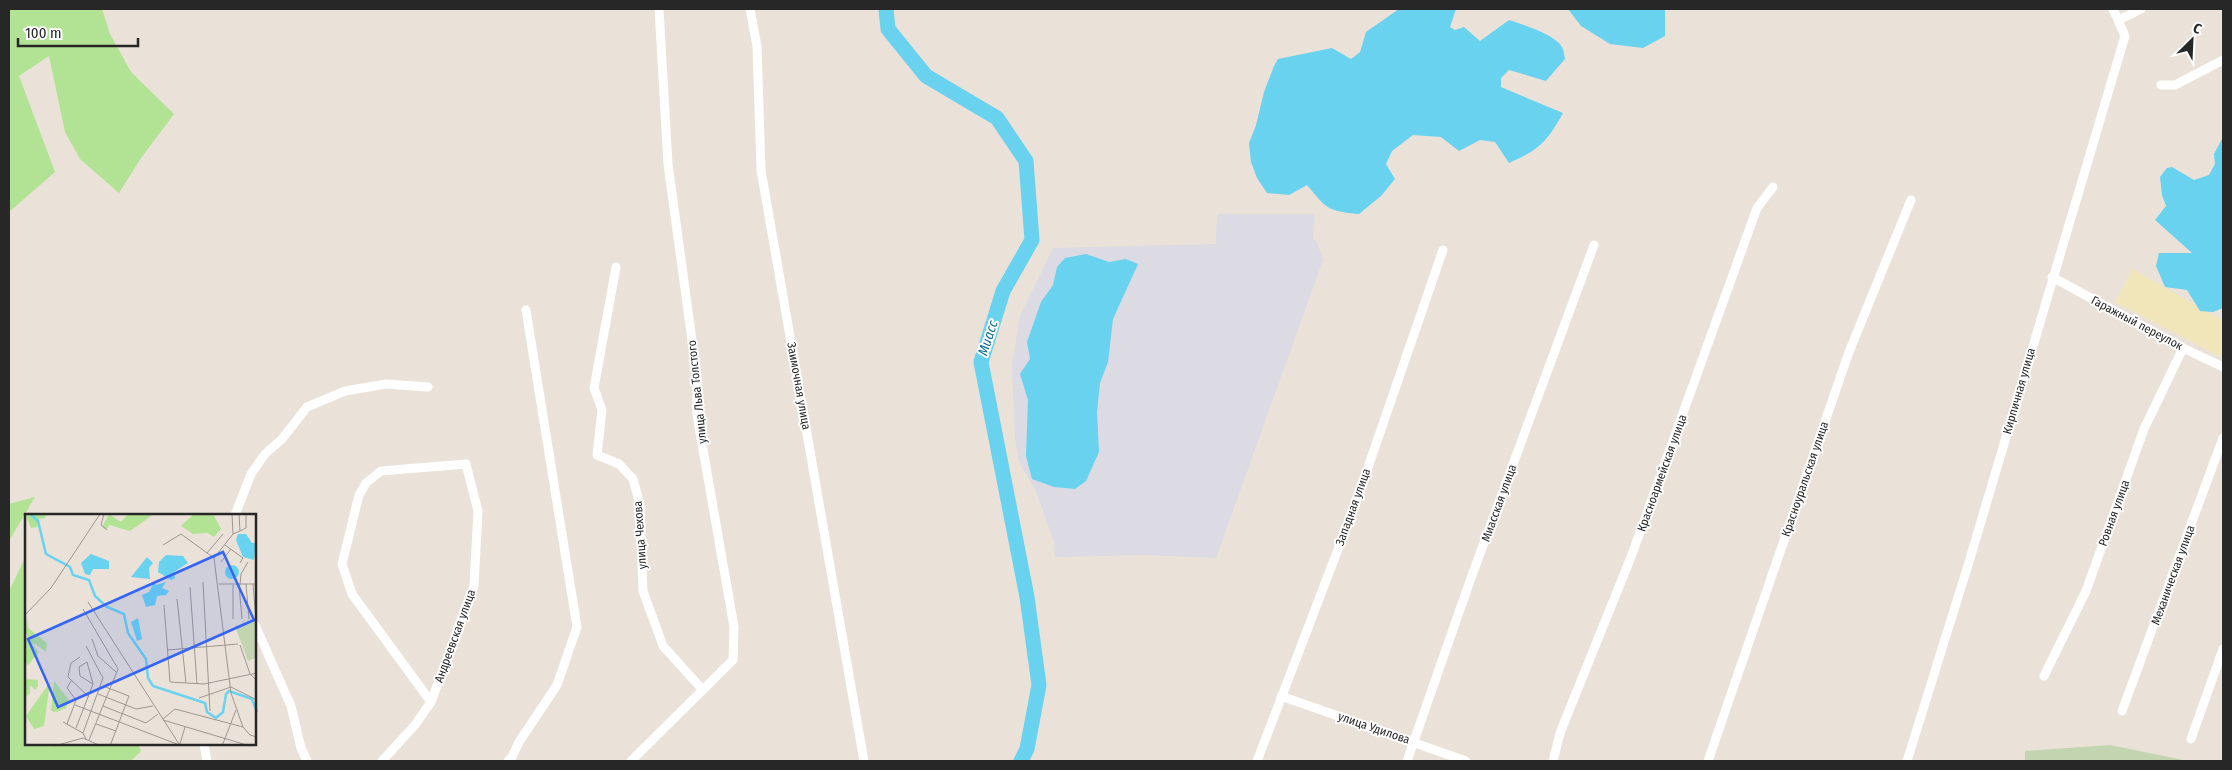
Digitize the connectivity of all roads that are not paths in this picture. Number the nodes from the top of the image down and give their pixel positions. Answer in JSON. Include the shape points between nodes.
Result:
{"nodes":[{"id":1,"x":659,"y":9,"type":"edge"},
{"id":2,"x":750,"y":9,"type":"edge"},
{"id":3,"x":2113,"y":9,"type":"edge"},
{"id":4,"x":2141,"y":9,"type":"edge"},
{"id":5,"x":2119,"y":20,"type":"junction"},
{"id":6,"x":2223,"y":60,"type":"edge"},
{"id":7,"x":2161,"y":85,"type":"dead end"},
{"id":8,"x":1773,"y":187,"type":"dead end"},
{"id":9,"x":1911,"y":200,"type":"dead end"},
{"id":10,"x":1594,"y":245,"type":"dead end"},
{"id":11,"x":1443,"y":250,"type":"dead end"},
{"id":12,"x":616,"y":267,"type":"dead end"},
{"id":13,"x":2052,"y":278,"type":"junction"},
{"id":14,"x":526,"y":310,"type":"dead end"},
{"id":15,"x":2183,"y":348,"type":"junction"},
{"id":16,"x":2223,"y":367,"type":"edge"},
{"id":17,"x":428,"y":387,"type":"dead end"},
{"id":18,"x":2223,"y":438,"type":"edge"},
{"id":19,"x":235,"y":514,"type":"edge"},
{"id":20,"x":256,"y":627,"type":"edge"},
{"id":21,"x":2223,"y":649,"type":"edge"},
{"id":22,"x":2044,"y":676,"type":"dead end"},
{"id":23,"x":702,"y":689,"type":"junction"},
{"id":24,"x":1281,"y":696,"type":"junction"},
{"id":25,"x":431,"y":702,"type":"junction"},
{"id":26,"x":2122,"y":711,"type":"dead end"},
{"id":27,"x":2191,"y":739,"type":"dead end"},
{"id":28,"x":1413,"y":741,"type":"junction"},
{"id":29,"x":204,"y":745,"type":"edge"},
{"id":30,"x":512,"y":760,"type":"edge"},
{"id":31,"x":207,"y":761,"type":"edge"},
{"id":32,"x":307,"y":761,"type":"edge"},
{"id":33,"x":382,"y":761,"type":"edge"},
{"id":34,"x":631,"y":761,"type":"edge"},
{"id":35,"x":864,"y":761,"type":"edge"},
{"id":36,"x":1257,"y":761,"type":"edge"},
{"id":37,"x":1407,"y":761,"type":"edge"},
{"id":38,"x":1466,"y":761,"type":"edge"},
{"id":39,"x":1554,"y":761,"type":"edge"},
{"id":40,"x":1708,"y":761,"type":"edge"},
{"id":41,"x":1907,"y":761,"type":"edge"}],
"edges":[{"from":1,"to":23,"type":"street","name":"улица Льва Толстого","via":[[668,164],[697,377],[697,415],[734,627],[733,660]]},
{"from":2,"to":35,"type":"street","name":"Заимочная улица","via":[[757,46],[761,170]]},
{"from":3,"to":5,"type":"street","name":"Кирпичная улица"},
{"from":4,"to":5,"type":"street"},
{"from":5,"to":13,"type":"street","name":"Кирпичная улица","via":[[2125,36]]},
{"from":6,"to":7,"type":"street","via":[[2175,85]]},
{"from":8,"to":39,"type":"street","name":"Красноармейская улица","via":[[1757,208],[1631,557],[1560,733]]},
{"from":9,"to":40,"type":"street","name":"Красноуральская улица","via":[[1848,352]]},
{"from":10,"to":28,"type":"street","name":"Миасская улица"},
{"from":11,"to":24,"type":"street","name":"Западная улица","via":[[1355,505]]},
{"from":12,"to":23,"type":"street","name":"улица Чехова","via":[[594,388],[602,410],[597,455],[619,464],[633,479],[640,505],[643,591],[663,646]]},
{"from":13,"to":15,"type":"street","name":"Гаражный переулок"},
{"from":13,"to":41,"type":"street","name":"Кирпичная улица"},
{"from":14,"to":30,"type":"street","via":[[578,627],[557,685],[519,742]]},
{"from":15,"to":16,"type":"street","name":"Гаражный переулок"},
{"from":15,"to":22,"type":"street","name":"Ровная улица","via":[[2144,429],[2086,591]]},
{"from":17,"to":19,"type":"street","via":[[386,384],[345,391],[307,407],[251,474]]},
{"from":18,"to":26,"type":"street","name":"Механическая улица"},
{"from":20,"to":32,"type":"street","via":[[291,706]]},
{"from":21,"to":27,"type":"street"},
{"from":23,"to":34,"type":"street","name":"улица Льва Толстого"},
{"from":24,"to":28,"type":"street","name":"улица Удилова"},
{"from":24,"to":36,"type":"street","name":"Западная улица"},
{"from":25,"to":25,"type":"street","name":"Андреевская улица","via":[[474,586],[478,511],[466,464],[381,471],[366,483],[359,495],[342,564],[352,594]]},
{"from":25,"to":33,"type":"street","name":"Андреевская улица"},
{"from":28,"to":37,"type":"street","name":"Миасская улица"},
{"from":28,"to":38,"type":"street","name":"улица Удилова"},
{"from":29,"to":31,"type":"street"}]}
